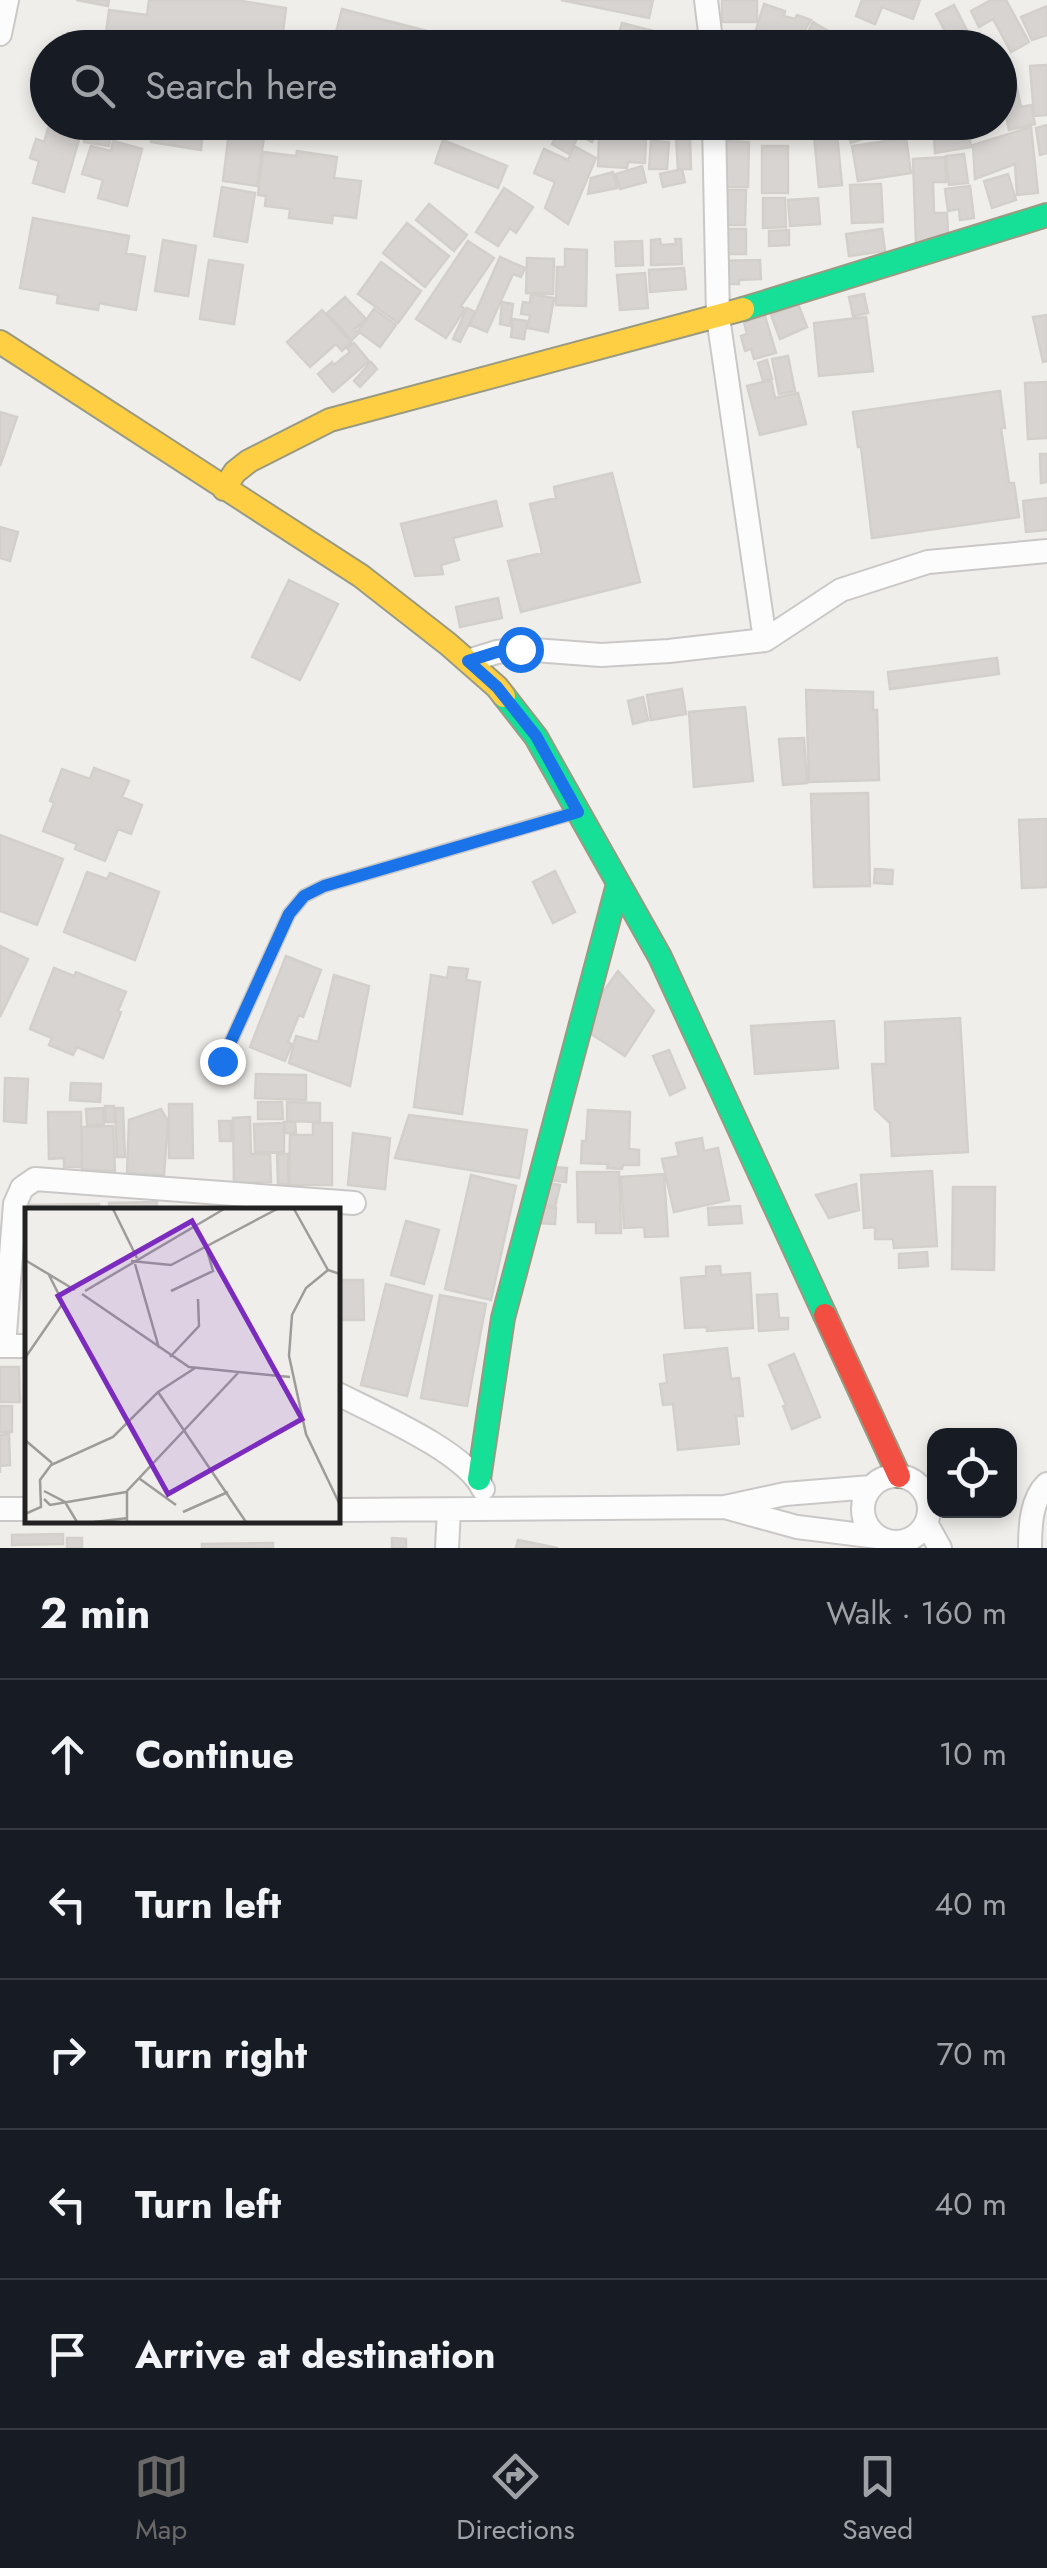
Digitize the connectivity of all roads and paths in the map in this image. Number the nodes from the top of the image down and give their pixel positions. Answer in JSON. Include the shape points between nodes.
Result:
{"nodes":[{"id":1,"x":6,"y":0,"type":"edge"},
{"id":2,"x":706,"y":0,"type":"edge"},
{"id":3,"x":710,"y":30,"type":"edge"},
{"id":4,"x":0,"y":34,"type":"edge"},
{"id":5,"x":714,"y":140,"type":"edge"},
{"id":6,"x":1047,"y":215,"type":"edge"},
{"id":7,"x":718,"y":317,"type":"junction"},
{"id":8,"x":0,"y":342,"type":"edge"},
{"id":9,"x":224,"y":489,"type":"junction"},
{"id":10,"x":1047,"y":551,"type":"edge"},
{"id":11,"x":765,"y":640,"type":"junction"},
{"id":12,"x":468,"y":661,"type":"junction"},
{"id":13,"x":578,"y":812,"type":"junction"},
{"id":14,"x":618,"y":884,"type":"junction"},
{"id":15,"x":222,"y":1061,"type":"dead end"},
{"id":16,"x":354,"y":1203,"type":"dead end"},
{"id":17,"x":10,"y":1346,"type":"edge"},
{"id":18,"x":340,"y":1395,"type":"edge"},
{"id":19,"x":900,"y":1476,"type":"junction"},
{"id":20,"x":479,"y":1479,"type":"junction"},
{"id":21,"x":1047,"y":1484,"type":"edge"},
{"id":22,"x":871,"y":1488,"type":"junction"},
{"id":23,"x":725,"y":1507,"type":"junction"},
{"id":24,"x":340,"y":1510,"type":"edge"},
{"id":25,"x":449,"y":1510,"type":"junction"},
{"id":26,"x":493,"y":1510,"type":"junction"},
{"id":27,"x":926,"y":1522,"type":"junction"},
{"id":28,"x":878,"y":1537,"type":"junction"},
{"id":29,"x":447,"y":1548,"type":"edge"},
{"id":30,"x":940,"y":1548,"type":"edge"},
{"id":31,"x":1030,"y":1548,"type":"edge"}],
"edges":[{"from":1,"to":4,"type":"street"},
{"from":2,"to":3,"type":"street"},
{"from":5,"to":7,"type":"street"},
{"from":6,"to":7,"type":"street"},
{"from":7,"to":9,"type":"street","via":[[330,420],[249,460]]},
{"from":7,"to":11,"type":"street"},
{"from":8,"to":9,"type":"street"},
{"from":9,"to":12,"type":"street","via":[[362,576]]},
{"from":10,"to":11,"type":"street","via":[[928,562],[841,590]]},
{"from":11,"to":12,"type":"street","via":[[670,652],[520,649]]},
{"from":12,"to":13,"type":"street","via":[[536,736]]},
{"from":13,"to":14,"type":"street"},
{"from":13,"to":15,"type":"lane","via":[[304,896],[289,914]]},
{"from":14,"to":19,"type":"street","via":[[660,957]]},
{"from":14,"to":20,"type":"street","via":[[503,1318]]},
{"from":16,"to":17,"type":"street","via":[[35,1179],[16,1204]]},
{"from":18,"to":20,"type":"street","via":[[409,1430]]},
{"from":19,"to":22,"type":"street"},
{"from":19,"to":27,"type":"street","via":[[925,1492]]},
{"from":20,"to":26,"type":"street"},
{"from":21,"to":31,"type":"street","via":[[1032,1512]]},
{"from":22,"to":23,"type":"street","via":[[785,1494]]},
{"from":22,"to":28,"type":"street","via":[[862,1508]]},
{"from":23,"to":26,"type":"street"},
{"from":23,"to":28,"type":"street","via":[[797,1527]]},
{"from":24,"to":25,"type":"street"},
{"from":25,"to":26,"type":"street"},
{"from":25,"to":29,"type":"street"},
{"from":27,"to":28,"type":"street","via":[[900,1542]]},
{"from":27,"to":30,"type":"street"}]}
